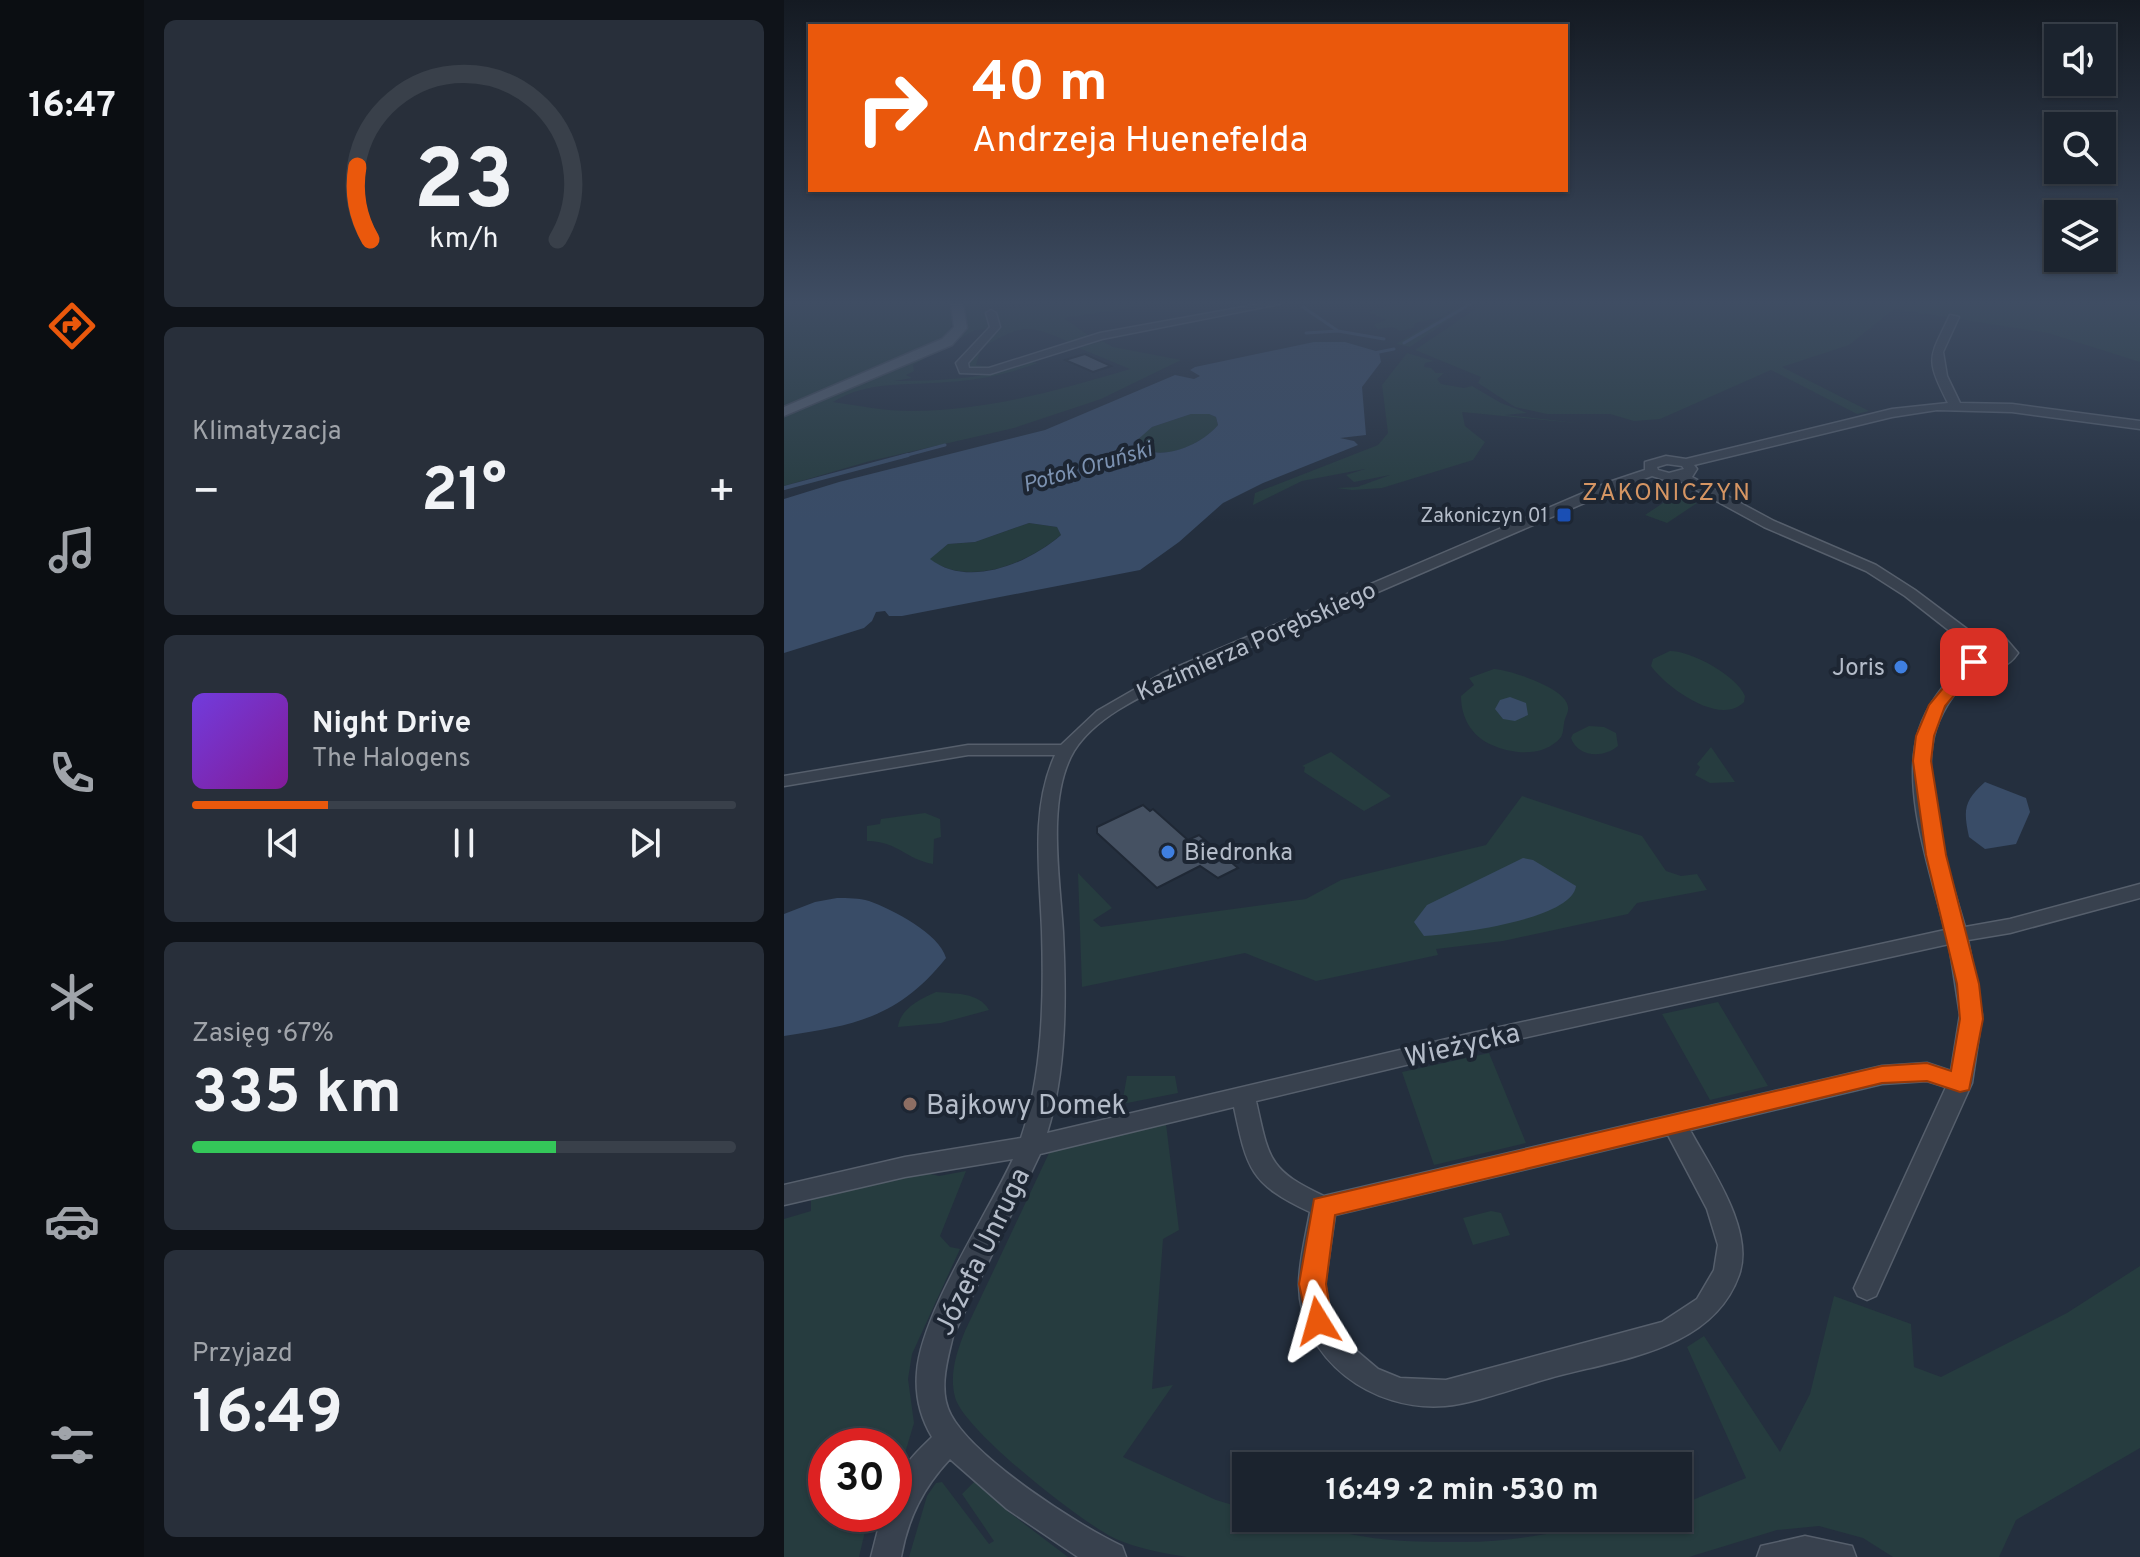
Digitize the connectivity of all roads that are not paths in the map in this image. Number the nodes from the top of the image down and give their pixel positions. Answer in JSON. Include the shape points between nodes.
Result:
{"nodes":[{"id":1,"x":866,"y":377,"type":"edge"},
{"id":2,"x":1944,"y":377,"type":"edge"},
{"id":3,"x":1956,"y":406,"type":"junction"},
{"id":4,"x":784,"y":412,"type":"edge"},
{"id":5,"x":2140,"y":425,"type":"edge"},
{"id":6,"x":1684,"y":470,"type":"junction"},
{"id":7,"x":1967,"y":637,"type":"junction"},
{"id":8,"x":1974,"y":662,"type":"junction"},
{"id":9,"x":1066,"y":750,"type":"junction"},
{"id":10,"x":784,"y":781,"type":"edge"},
{"id":11,"x":2140,"y":891,"type":"edge"},
{"id":12,"x":1957,"y":937,"type":"junction"},
{"id":13,"x":1960,"y":1083,"type":"junction"},
{"id":14,"x":1243,"y":1096,"type":"junction"},
{"id":15,"x":1675,"y":1125,"type":"junction"},
{"id":16,"x":1031,"y":1146,"type":"junction"},
{"id":17,"x":784,"y":1195,"type":"edge"},
{"id":18,"x":1323,"y":1207,"type":"junction"},
{"id":19,"x":1867,"y":1288,"type":"dead end"},
{"id":20,"x":951,"y":1438,"type":"junction"},
{"id":21,"x":886,"y":1557,"type":"edge"},
{"id":22,"x":1111,"y":1557,"type":"edge"},
{"id":23,"x":1772,"y":1557,"type":"edge"},
{"id":24,"x":1841,"y":1557,"type":"edge"}],
"edges":[{"from":1,"to":4,"type":"main road"},
{"from":2,"to":3,"type":"street"},
{"from":3,"to":5,"type":"street","name":"Kazimierza Porębskiego"},
{"from":3,"to":6,"type":"street","name":"Kazimierza Porębskiego","via":[[1892,413]]},
{"from":6,"to":7,"type":"street","via":[[1769,524],[1871,568]]},
{"from":6,"to":9,"type":"street","name":"Kazimierza Porębskiego","via":[[1662,476],[1652,472],[1575,501],[1143,689],[1120,702]]},
{"from":7,"to":8,"type":"street","via":[[1955,645],[1956,651]]},
{"from":7,"to":8,"type":"street","via":[[1992,639],[2010,653],[2004,662]]},
{"from":8,"to":12,"type":"street","via":[[1937,705],[1922,761],[1936,855]]},
{"from":9,"to":10,"type":"street","via":[[968,750]]},
{"from":9,"to":16,"type":"street","name":"Kazimierza Porębskiego","via":[[1049,796],[1051,1015],[1046,1075]]},
{"from":11,"to":12,"type":"street","name":"Wieżycka"},
{"from":12,"to":13,"type":"street","via":[[1972,1019]]},
{"from":12,"to":14,"type":"street","name":"Wieżycka"},
{"from":13,"to":15,"type":"street","via":[[1927,1072],[1882,1075]]},
{"from":13,"to":19,"type":"street"},
{"from":14,"to":16,"type":"street","name":"Wieżycka"},
{"from":14,"to":18,"type":"street","via":[[1261,1169],[1280,1188]]},
{"from":15,"to":18,"type":"street"},
{"from":15,"to":18,"type":"street","via":[[1719,1208],[1731,1245],[1727,1273],[1706,1307],[1669,1333],[1446,1393],[1400,1391],[1368,1378],[1342,1356],[1318,1321],[1312,1284]]},
{"from":16,"to":17,"type":"street","name":"Wieżycka"},
{"from":16,"to":20,"type":"street","name":"Józefa Unruga","via":[[937,1340],[930,1392]]},
{"from":20,"to":21,"type":"street","via":[[904,1492]]},
{"from":20,"to":22,"type":"street","name":"Józefa Unruga","via":[[1041,1515]]},
{"from":23,"to":24,"type":"street","via":[[1805,1551]]}]}
